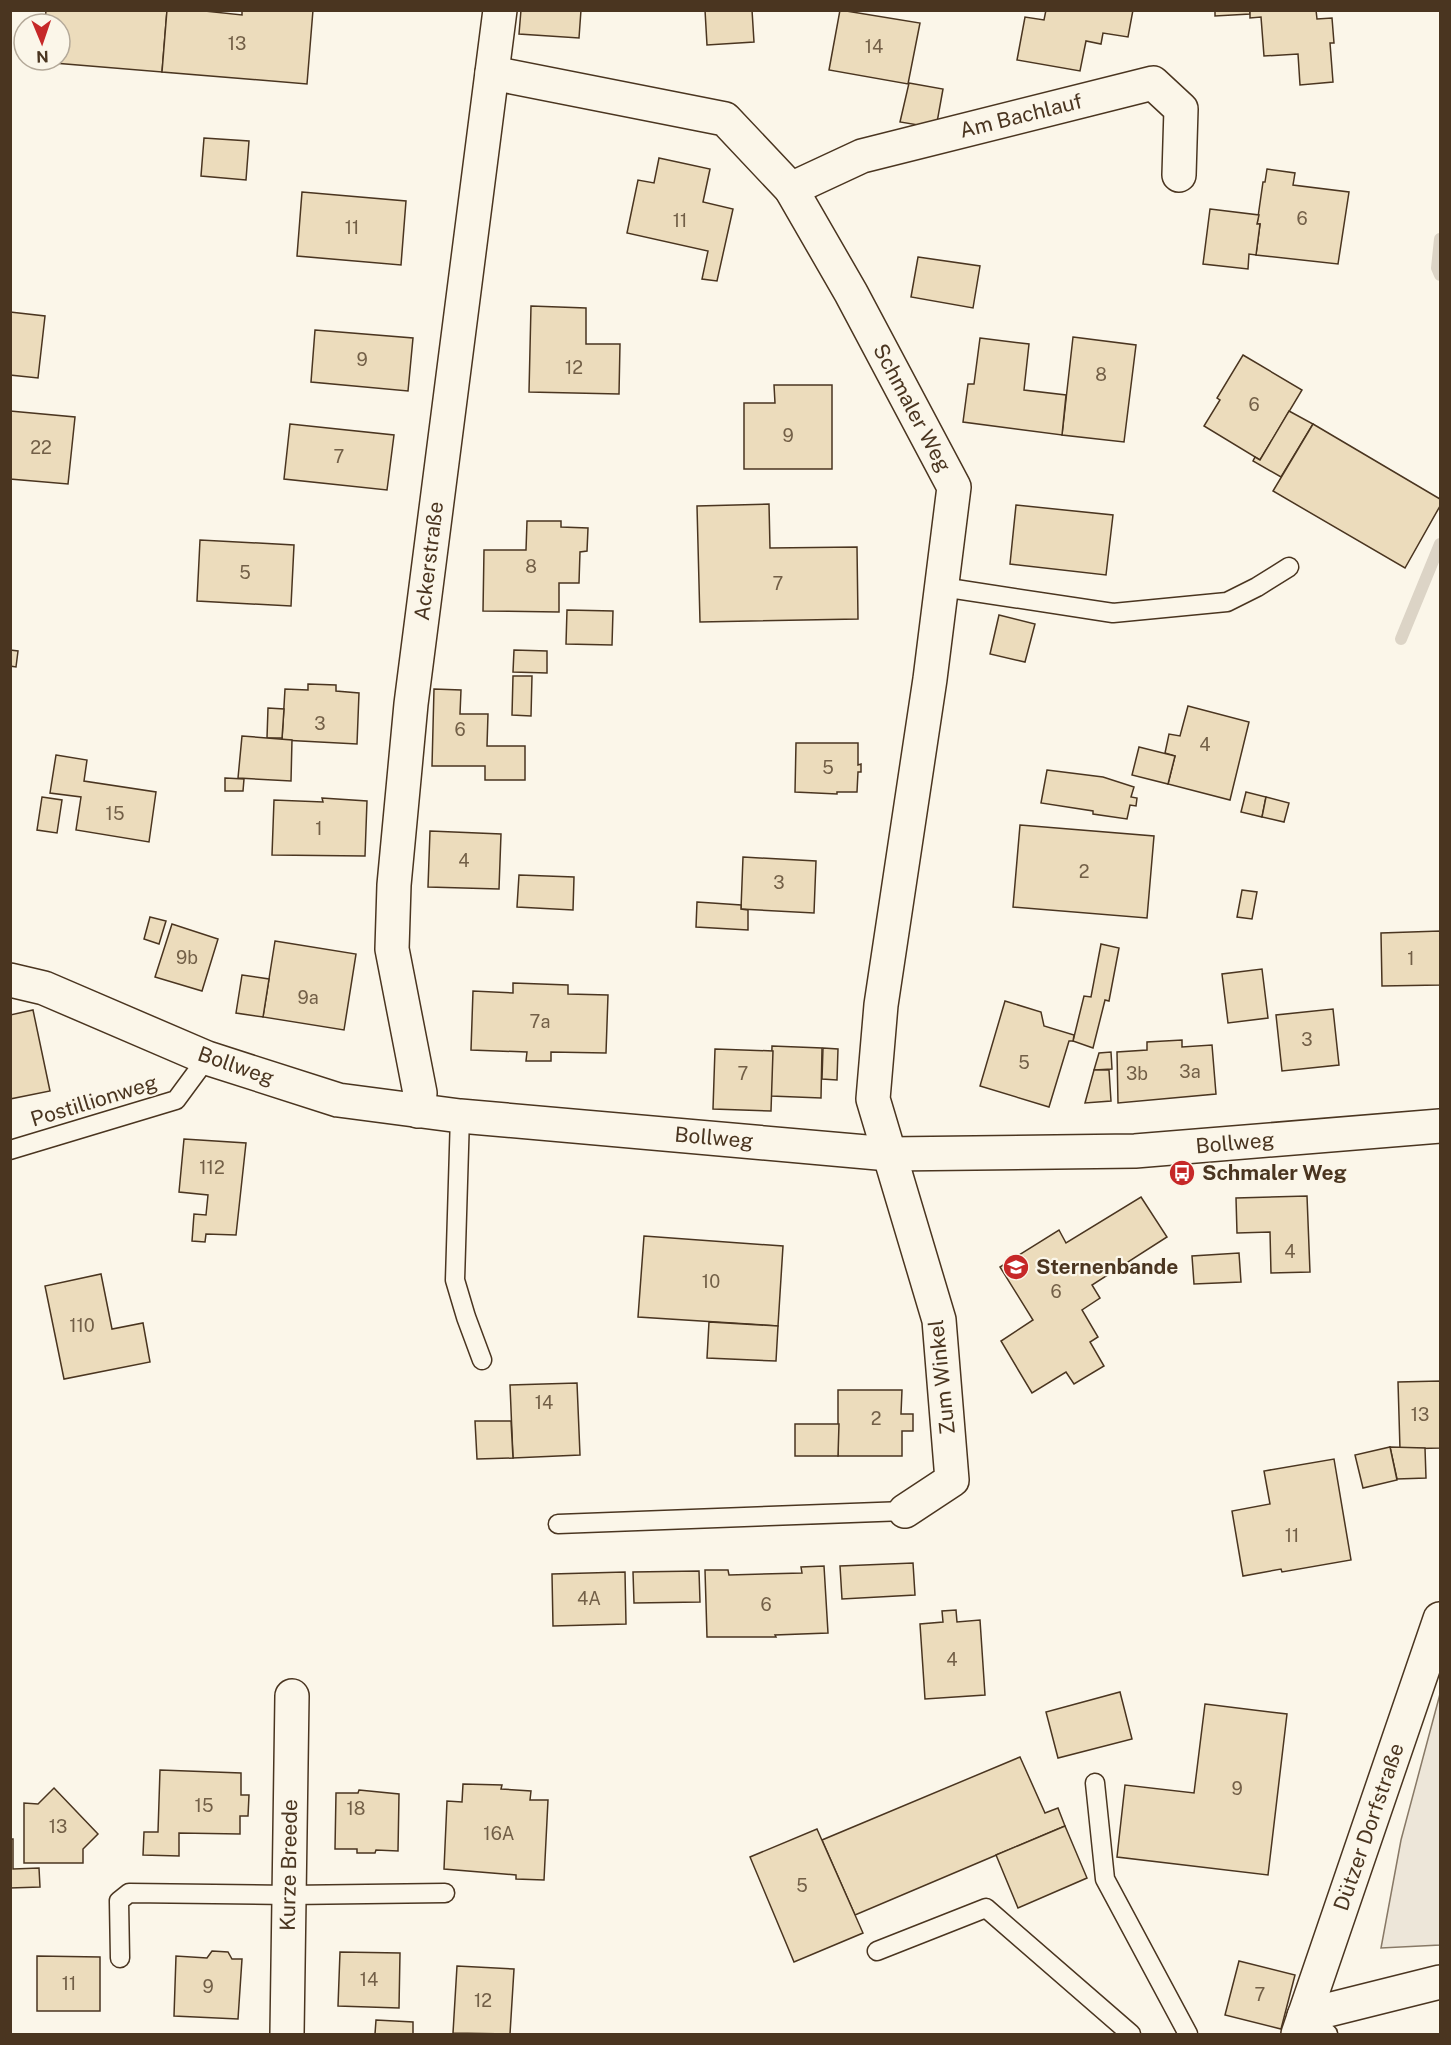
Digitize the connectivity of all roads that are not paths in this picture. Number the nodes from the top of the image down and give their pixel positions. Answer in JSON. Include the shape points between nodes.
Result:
{"nodes":[{"id":1,"x":500,"y":10,"type":"edge"},
{"id":2,"x":492,"y":73,"type":"junction"},
{"id":3,"x":1179,"y":176,"type":"dead end"},
{"id":4,"x":791,"y":189,"type":"junction"},
{"id":5,"x":1289,"y":567,"type":"dead end"},
{"id":6,"x":942,"y":587,"type":"junction"},
{"id":7,"x":10,"y":980,"type":"edge"},
{"id":8,"x":207,"y":1058,"type":"junction"},
{"id":9,"x":418,"y":1112,"type":"junction"},
{"id":10,"x":460,"y":1116,"type":"junction"},
{"id":11,"x":1440,"y":1126,"type":"edge"},
{"id":12,"x":10,"y":1150,"type":"edge"},
{"id":13,"x":889,"y":1154,"type":"junction"},
{"id":14,"x":482,"y":1360,"type":"dead end"},
{"id":15,"x":905,"y":1510,"type":"joint"},
{"id":16,"x":558,"y":1524,"type":"dead end"},
{"id":17,"x":1440,"y":1619,"type":"edge"},
{"id":18,"x":292,"y":1696,"type":"dead end"},
{"id":19,"x":1095,"y":1783,"type":"dead end"},
{"id":20,"x":445,"y":1893,"type":"dead end"},
{"id":21,"x":289,"y":1895,"type":"junction"},
{"id":22,"x":877,"y":1951,"type":"dead end"},
{"id":23,"x":120,"y":1958,"type":"dead end"},
{"id":24,"x":1440,"y":1982,"type":"edge"},
{"id":25,"x":1310,"y":2028,"type":"edge"},
{"id":26,"x":287,"y":2034,"type":"edge"},
{"id":27,"x":1131,"y":2034,"type":"edge"},
{"id":28,"x":1188,"y":2034,"type":"edge"}],
"edges":[{"from":1,"to":2,"type":"street","name":"Ackerstraße"},
{"from":2,"to":4,"type":"street","name":"Schmaler Weg","via":[[725,119]]},
{"from":2,"to":9,"type":"street","name":"Ackerstraße","via":[[411,704],[394,885],[392,949],[420,1093]]},
{"from":3,"to":4,"type":"street","name":"Am Bachlauf","via":[[1181,109],[1153,83],[862,156]]},
{"from":4,"to":6,"type":"street","name":"Schmaler Weg","via":[[954,487]]},
{"from":5,"to":6,"type":"lane","via":[[1227,602],[1113,613]]},
{"from":6,"to":13,"type":"street","name":"Schmaler Weg","via":[[882,1005],[873,1099]]},
{"from":7,"to":8,"type":"street","name":"Bollweg","via":[[44,988]]},
{"from":8,"to":9,"type":"street","name":"Bollweg","via":[[338,1100]]},
{"from":8,"to":12,"type":"lane","name":"Postillionweg","via":[[176,1100]]},
{"from":9,"to":10,"type":"street","name":"Bollweg"},
{"from":10,"to":13,"type":"street","name":"Bollweg"},
{"from":10,"to":14,"type":"lane","via":[[455,1280]]},
{"from":11,"to":13,"type":"street","name":"Bollweg","via":[[1134,1150]]},
{"from":13,"to":15,"type":"street","name":"Zum Winkel","via":[[939,1320],[952,1480]]},
{"from":15,"to":16,"type":"lane"},
{"from":17,"to":25,"type":"street","name":"Dützer Dorfstraße"},
{"from":18,"to":21,"type":"street","name":"Kurze Breede"},
{"from":19,"to":28,"type":"lane","via":[[1105,1879]]},
{"from":20,"to":21,"type":"lane"},
{"from":21,"to":23,"type":"lane","via":[[129,1893],[119,1901]]},
{"from":21,"to":26,"type":"street","name":"Kurze Breede"},
{"from":22,"to":27,"type":"lane","via":[[986,1908]]},
{"from":24,"to":25,"type":"street"}]}
